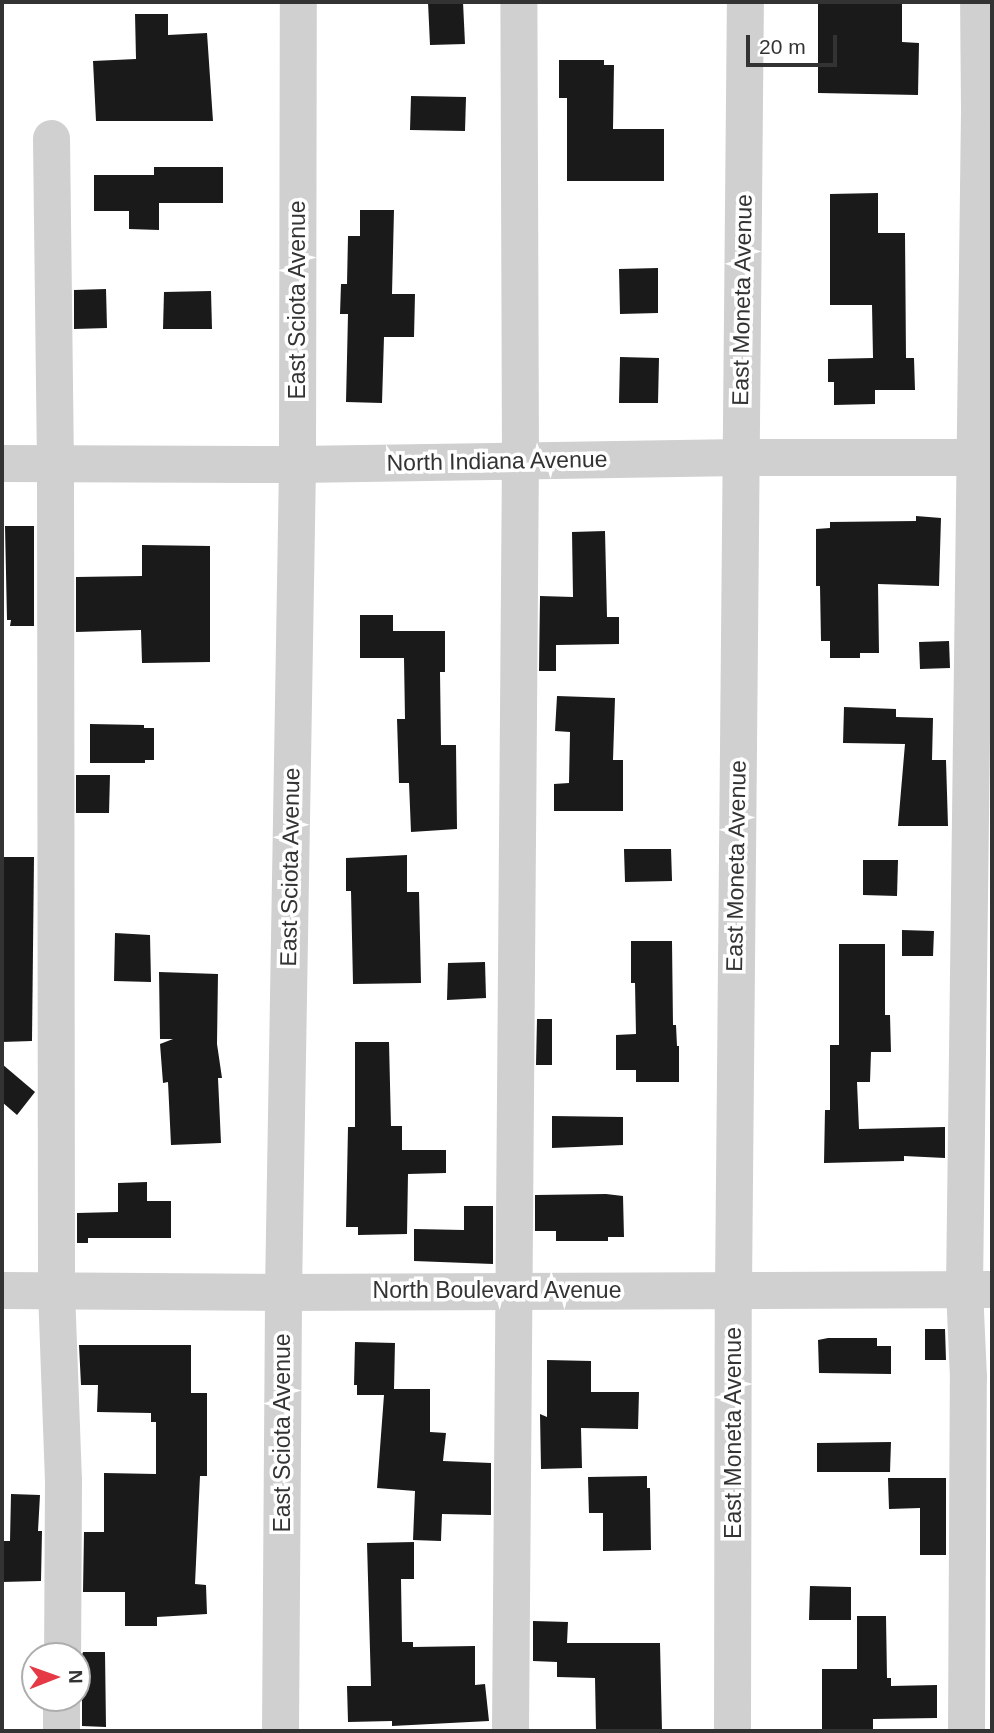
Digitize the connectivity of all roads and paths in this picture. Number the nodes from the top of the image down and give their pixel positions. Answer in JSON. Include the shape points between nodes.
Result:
{"nodes":[{"id":1,"x":298,"y":2,"type":"edge"},
{"id":2,"x":518,"y":2,"type":"edge"},
{"id":3,"x":745,"y":2,"type":"edge"},
{"id":4,"x":978,"y":2,"type":"edge"},
{"id":5,"x":51,"y":138,"type":"dead end"},
{"id":6,"x":740,"y":457,"type":"junction"},
{"id":7,"x":983,"y":457,"type":"edge"},
{"id":8,"x":520,"y":461,"type":"junction"},
{"id":9,"x":55,"y":462,"type":"junction"},
{"id":10,"x":2,"y":463,"type":"edge"},
{"id":11,"x":297,"y":464,"type":"junction"},
{"id":12,"x":733,"y":1288,"type":"junction"},
{"id":13,"x":978,"y":1288,"type":"edge"},
{"id":14,"x":2,"y":1290,"type":"edge"},
{"id":15,"x":56,"y":1290,"type":"junction"},
{"id":16,"x":512,"y":1290,"type":"junction"},
{"id":17,"x":283,"y":1292,"type":"junction"},
{"id":18,"x":62,"y":1642,"type":"edge"},
{"id":19,"x":61,"y":1712,"type":"edge"},
{"id":20,"x":61,"y":1731,"type":"edge"},
{"id":21,"x":280,"y":1731,"type":"edge"},
{"id":22,"x":510,"y":1731,"type":"edge"},
{"id":23,"x":732,"y":1731,"type":"edge"},
{"id":24,"x":966,"y":1731,"type":"edge"}],
"edges":[{"from":1,"to":11,"type":"street","name":"East Sciota Avenue"},
{"from":2,"to":8,"type":"street"},
{"from":3,"to":6,"type":"street","name":"East Moneta Avenue"},
{"from":4,"to":7,"type":"street"},
{"from":5,"to":9,"type":"street"},
{"from":6,"to":7,"type":"street","name":"North Indiana Avenue"},
{"from":6,"to":8,"type":"street","name":"North Indiana Avenue"},
{"from":6,"to":12,"type":"street","name":"East Moneta Avenue"},
{"from":7,"to":13,"type":"street"},
{"from":8,"to":11,"type":"street","name":"North Indiana Avenue"},
{"from":8,"to":16,"type":"street"},
{"from":9,"to":10,"type":"street","name":"North Indiana Avenue"},
{"from":9,"to":11,"type":"street","name":"North Indiana Avenue"},
{"from":9,"to":15,"type":"street"},
{"from":11,"to":17,"type":"street","name":"East Sciota Avenue"},
{"from":12,"to":13,"type":"street","name":"North Boulevard Avenue"},
{"from":12,"to":16,"type":"street","name":"North Boulevard Avenue"},
{"from":12,"to":23,"type":"street","name":"East Moneta Avenue"},
{"from":13,"to":24,"type":"street","via":[[968,1377]]},
{"from":14,"to":15,"type":"street","name":"North Boulevard Avenue"},
{"from":15,"to":17,"type":"street","name":"North Boulevard Avenue"},
{"from":15,"to":18,"type":"street","via":[[63,1480]]},
{"from":16,"to":17,"type":"street","name":"North Boulevard Avenue"},
{"from":16,"to":22,"type":"street"},
{"from":17,"to":21,"type":"street","name":"East Sciota Avenue"},
{"from":19,"to":20,"type":"street"}]}
